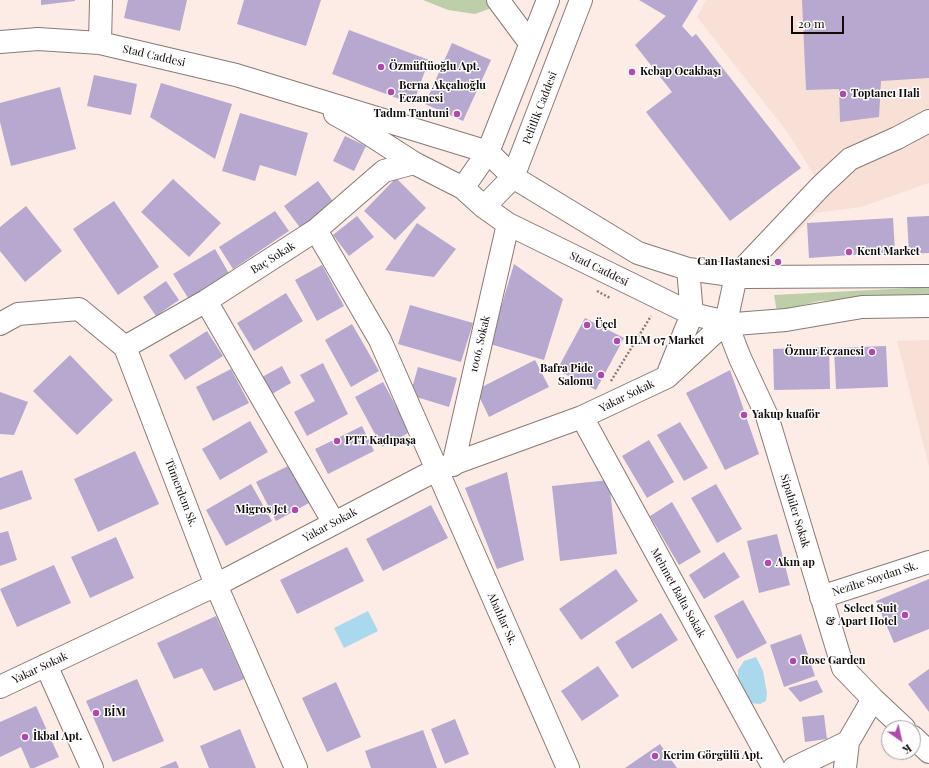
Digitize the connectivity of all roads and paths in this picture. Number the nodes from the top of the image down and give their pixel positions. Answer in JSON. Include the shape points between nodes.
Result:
{"nodes":[{"id":1,"x":101,"y":0,"type":"edge"},
{"id":2,"x":498,"y":0,"type":"edge"},
{"id":3,"x":548,"y":0,"type":"edge"},
{"id":4,"x":581,"y":0,"type":"edge"},
{"id":5,"x":0,"y":42,"type":"edge"},
{"id":6,"x":100,"y":43,"type":"junction"},
{"id":7,"x":530,"y":43,"type":"junction"},
{"id":8,"x":304,"y":96,"type":"junction"},
{"id":9,"x":929,"y":121,"type":"edge"},
{"id":10,"x":488,"y":152,"type":"junction"},
{"id":11,"x":414,"y":163,"type":"junction"},
{"id":12,"x":513,"y":177,"type":"junction"},
{"id":13,"x":463,"y":188,"type":"junction"},
{"id":14,"x":484,"y":207,"type":"junction"},
{"id":15,"x":508,"y":224,"type":"junction"},
{"id":16,"x":316,"y":230,"type":"junction"},
{"id":17,"x":688,"y":269,"type":"junction"},
{"id":18,"x":736,"y":276,"type":"junction"},
{"id":19,"x":929,"y":276,"type":"edge"},
{"id":20,"x":595,"y":290,"type":"dead end"},
{"id":21,"x":616,"y":300,"type":"dead end"},
{"id":22,"x":206,"y":301,"type":"junction"},
{"id":23,"x":929,"y":306,"type":"edge"},
{"id":24,"x":644,"y":312,"type":"dead end"},
{"id":25,"x":692,"y":314,"type":"junction"},
{"id":26,"x":652,"y":315,"type":"dead end"},
{"id":27,"x":726,"y":322,"type":"junction"},
{"id":28,"x":0,"y":324,"type":"edge"},
{"id":29,"x":125,"y":347,"type":"junction"},
{"id":30,"x":666,"y":377,"type":"junction"},
{"id":31,"x":582,"y":417,"type":"junction"},
{"id":32,"x":444,"y":467,"type":"junction"},
{"id":33,"x":334,"y":523,"type":"junction"},
{"id":34,"x":929,"y":562,"type":"edge"},
{"id":35,"x":216,"y":584,"type":"junction"},
{"id":36,"x":821,"y":597,"type":"junction"},
{"id":37,"x":46,"y":665,"type":"junction"},
{"id":38,"x":0,"y":687,"type":"edge"},
{"id":39,"x":873,"y":699,"type":"junction"},
{"id":40,"x":895,"y":720,"type":"edge"},
{"id":41,"x":848,"y":742,"type":"junction"},
{"id":42,"x":921,"y":744,"type":"edge"},
{"id":43,"x":929,"y":752,"type":"edge"},
{"id":44,"x":92,"y":768,"type":"edge"},
{"id":45,"x":296,"y":768,"type":"edge"},
{"id":46,"x":568,"y":768,"type":"edge"},
{"id":47,"x":774,"y":768,"type":"edge"},
{"id":48,"x":794,"y":768,"type":"edge"},
{"id":49,"x":845,"y":768,"type":"edge"}],
"edges":[{"from":1,"to":6,"type":"street"},
{"from":2,"to":7,"type":"street"},
{"from":3,"to":7,"type":"street"},
{"from":4,"to":12,"type":"street","name":"Pelitlik Caddesi"},
{"from":5,"to":6,"type":"street","name":"Stad Caddesi","via":[[38,39]]},
{"from":6,"to":8,"type":"street","name":"Stad Caddesi","via":[[236,75]]},
{"from":7,"to":10,"type":"street"},
{"from":8,"to":10,"type":"street","name":"Stad Caddesi"},
{"from":8,"to":11,"type":"street","name":"Stad Caddesi"},
{"from":9,"to":18,"type":"street","via":[[850,158]]},
{"from":10,"to":12,"type":"street","name":"Stad Caddesi"},
{"from":10,"to":13,"type":"street"},
{"from":11,"to":13,"type":"street","name":"Stad Caddesi"},
{"from":11,"to":16,"type":"street","name":"Baç Sokak","via":[[384,171]]},
{"from":12,"to":14,"type":"street","name":"Pelitlik Caddesi"},
{"from":12,"to":17,"type":"street","name":"Stad Caddesi","via":[[638,253]]},
{"from":13,"to":14,"type":"street","name":"Stad Caddesi"},
{"from":14,"to":15,"type":"street","name":"Stad Caddesi"},
{"from":15,"to":25,"type":"street","name":"Stad Caddesi"},
{"from":15,"to":32,"type":"street","name":"1006. Sokak"},
{"from":16,"to":22,"type":"street","name":"Baç Sokak"},
{"from":16,"to":32,"type":"street","name":"Abalılar Sk.","via":[[380,340]]},
{"from":17,"to":18,"type":"street","name":"Stad Caddesi"},
{"from":17,"to":25,"type":"street","name":"Yakar Sokak"},
{"from":18,"to":19,"type":"street","name":"Stad Caddesi"},
{"from":18,"to":27,"type":"street"},
{"from":20,"to":21,"type":"path"},
{"from":22,"to":29,"type":"street","name":"Baç Sokak"},
{"from":22,"to":33,"type":"street"},
{"from":23,"to":27,"type":"street","name":"Stad Caddesi","via":[[862,307],[786,320],[735,324]]},
{"from":24,"to":26,"type":"path"},
{"from":25,"to":27,"type":"street","name":"Stad Caddesi"},
{"from":25,"to":30,"type":"street","name":"Yakar Sokak"},
{"from":27,"to":30,"type":"street","name":"Yakar Sokak"},
{"from":27,"to":36,"type":"street","name":"Sipahiler Sokak","via":[[767,416]]},
{"from":28,"to":29,"type":"street","name":"Tümerdem Sk.","via":[[18,314],[80,309]]},
{"from":29,"to":35,"type":"street","name":"Tümerdem Sk."},
{"from":30,"to":31,"type":"street","name":"Yakar Sokak"},
{"from":31,"to":32,"type":"street","name":"Yakar Sokak"},
{"from":31,"to":47,"type":"street","name":"Mehmet Balta Sokak"},
{"from":32,"to":33,"type":"street","name":"Yakar Sokak"},
{"from":32,"to":46,"type":"street","name":"Abalılar Sk."},
{"from":33,"to":35,"type":"street","name":"Yakar Sokak"},
{"from":34,"to":36,"type":"street","name":"Nezihe Soydan Sk."},
{"from":35,"to":37,"type":"street","name":"Yakar Sokak"},
{"from":35,"to":45,"type":"street","name":"Tümerdem Sk."},
{"from":36,"to":39,"type":"street","name":"Sipahiler Sokak","via":[[842,668]]},
{"from":37,"to":38,"type":"street","name":"Yakar Sokak"},
{"from":37,"to":44,"type":"street"},
{"from":39,"to":40,"type":"street","name":"Sipahiler Sokak"},
{"from":39,"to":41,"type":"street"},
{"from":41,"to":48,"type":"street"},
{"from":41,"to":49,"type":"street"},
{"from":42,"to":43,"type":"street"}]}
